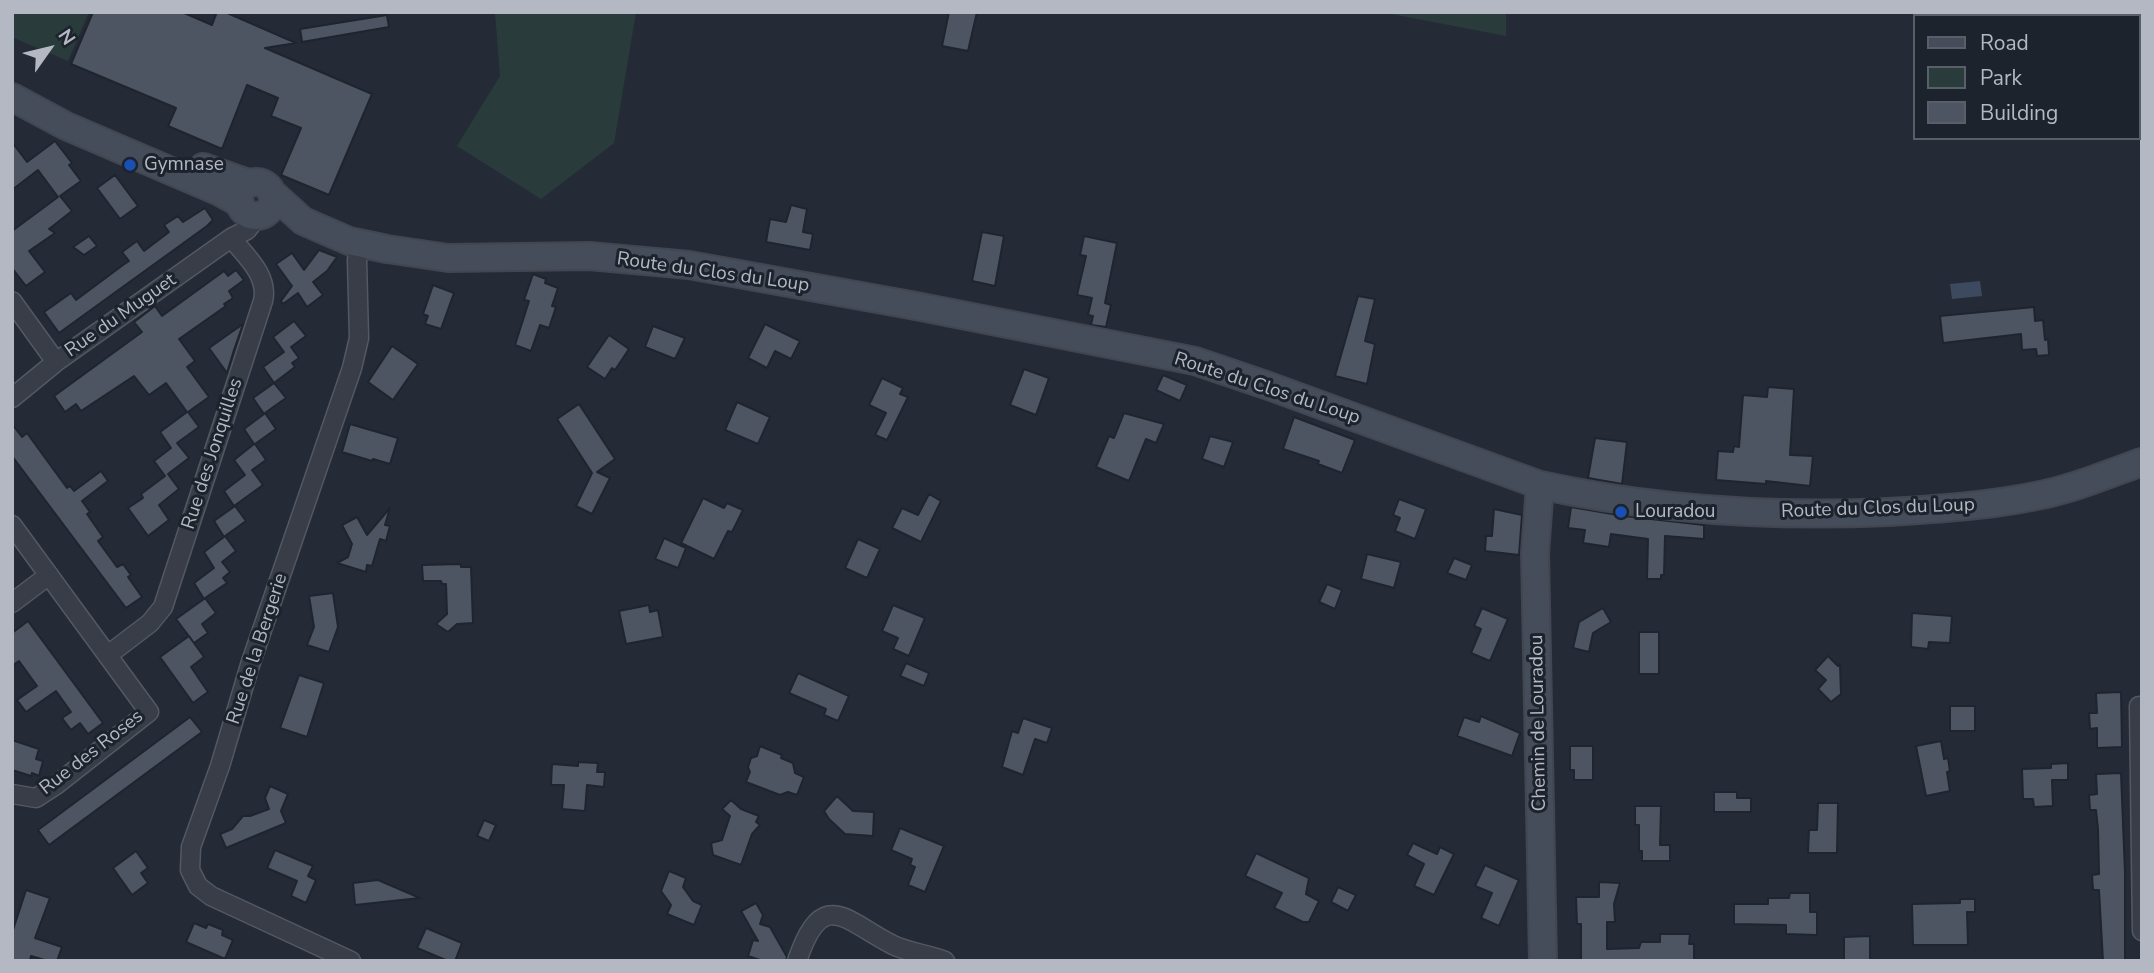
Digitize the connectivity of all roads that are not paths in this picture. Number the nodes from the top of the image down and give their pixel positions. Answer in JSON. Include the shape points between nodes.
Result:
{"nodes":[{"id":1,"x":20,"y":100,"type":"edge"},
{"id":2,"x":254,"y":203,"type":"junction"},
{"id":3,"x":231,"y":238,"type":"junction"},
{"id":4,"x":356,"y":243,"type":"junction"},
{"id":5,"x":12,"y":301,"type":"edge"},
{"id":6,"x":56,"y":362,"type":"junction"},
{"id":7,"x":12,"y":398,"type":"edge"},
{"id":8,"x":2142,"y":462,"type":"edge"},
{"id":9,"x":1540,"y":485,"type":"junction"},
{"id":10,"x":12,"y":525,"type":"edge"},
{"id":11,"x":49,"y":575,"type":"junction"},
{"id":12,"x":12,"y":604,"type":"edge"},
{"id":13,"x":108,"y":655,"type":"junction"},
{"id":14,"x":2140,"y":706,"type":"edge"},
{"id":15,"x":12,"y":794,"type":"edge"},
{"id":16,"x":2142,"y":931,"type":"edge"},
{"id":17,"x":351,"y":961,"type":"edge"},
{"id":18,"x":797,"y":961,"type":"edge"},
{"id":19,"x":945,"y":961,"type":"edge"},
{"id":20,"x":1543,"y":961,"type":"edge"}],
"edges":[{"from":1,"to":2,"type":"street","name":"Route du Clos du Loup","via":[[66,126]]},
{"from":2,"to":3,"type":"street","name":"Rue du Muguet"},
{"from":2,"to":4,"type":"street","name":"Route du Clos du Loup"},
{"from":3,"to":6,"type":"street","name":"Rue du Muguet"},
{"from":3,"to":13,"type":"street","name":"Rue des Jonquilles","via":[[258,270],[266,291],[163,607],[150,624]]},
{"from":4,"to":9,"type":"street","name":"Route du Clos du Loup","via":[[448,258],[589,256],[689,265],[1182,359]]},
{"from":4,"to":17,"type":"street","name":"Rue de la Bergerie","via":[[359,338],[352,368],[191,847],[190,870],[198,886],[211,896]]},
{"from":5,"to":6,"type":"street"},
{"from":6,"to":7,"type":"street","name":"Rue du Muguet"},
{"from":8,"to":9,"type":"street","name":"Route du Clos du Loup","via":[[2039,496],[1943,509],[1832,514],[1651,503]]},
{"from":9,"to":20,"type":"street","name":"Chemin de Louradou","via":[[1535,553]]},
{"from":10,"to":11,"type":"street","name":"Rue des Roses"},
{"from":11,"to":12,"type":"street"},
{"from":11,"to":13,"type":"street","name":"Rue des Roses"},
{"from":13,"to":15,"type":"street","name":"Rue des Roses","via":[[149,712],[36,798]]},
{"from":14,"to":16,"type":"street"},
{"from":18,"to":19,"type":"street","via":[[814,924],[827,916],[843,915],[893,944]]}]}
